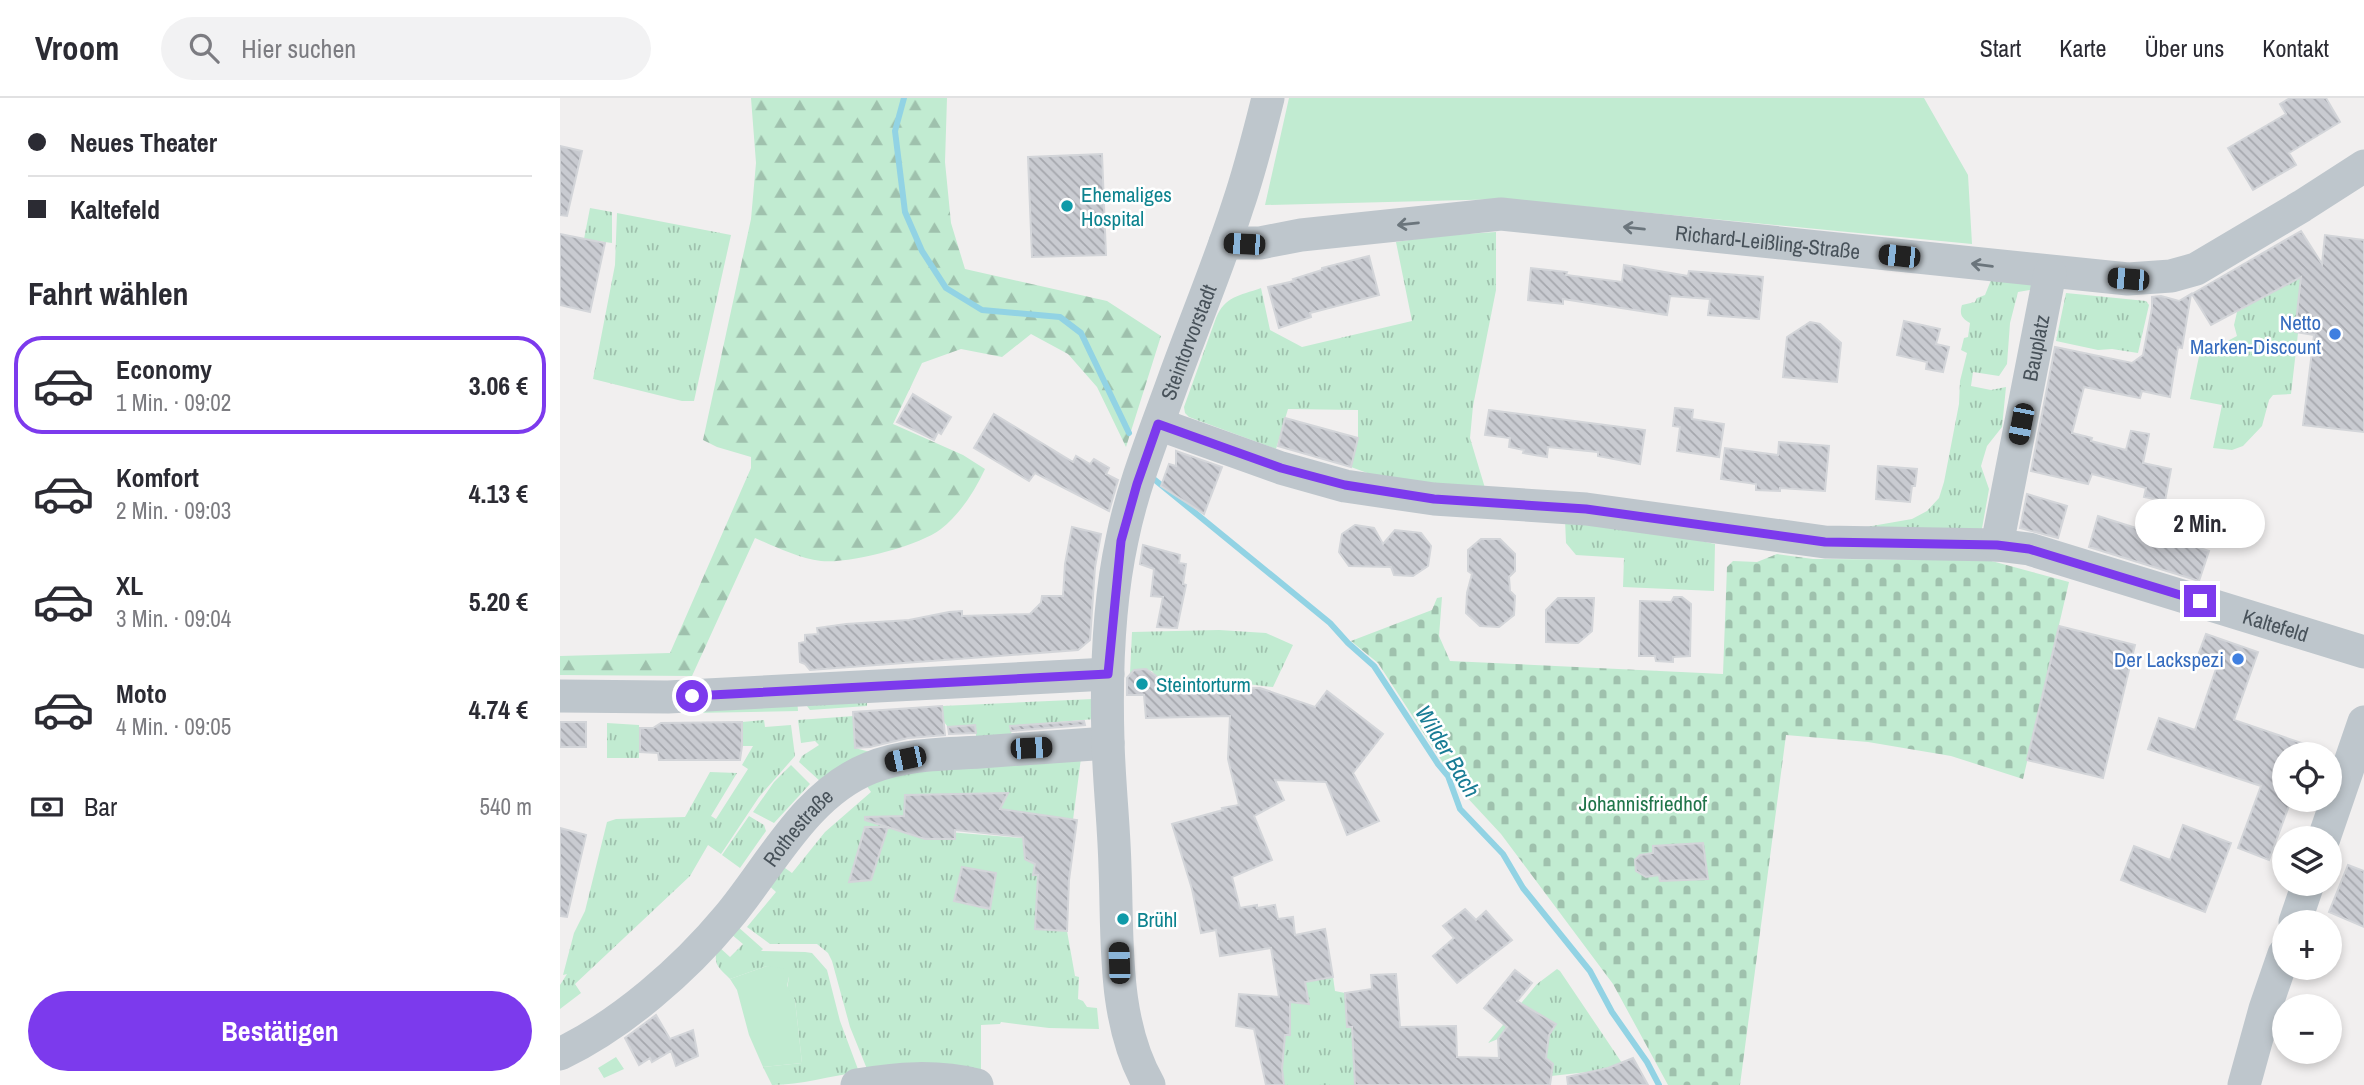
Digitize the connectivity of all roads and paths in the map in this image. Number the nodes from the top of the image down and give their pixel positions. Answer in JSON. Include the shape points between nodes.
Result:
{"nodes":[{"id":1,"x":1268,"y":98,"type":"edge"},
{"id":2,"x":2364,"y":166,"type":"edge"},
{"id":3,"x":1225,"y":243,"type":"junction"},
{"id":4,"x":2050,"y":273,"type":"junction"},
{"id":5,"x":1156,"y":429,"type":"junction"},
{"id":6,"x":1997,"y":545,"type":"junction"},
{"id":7,"x":2364,"y":652,"type":"edge"},
{"id":8,"x":1108,"y":674,"type":"junction"},
{"id":9,"x":560,"y":696,"type":"edge"},
{"id":10,"x":2364,"y":722,"type":"edge"},
{"id":11,"x":1108,"y":743,"type":"junction"},
{"id":12,"x":2328,"y":826,"type":"edge"},
{"id":13,"x":2275,"y":980,"type":"edge"},
{"id":14,"x":560,"y":1054,"type":"edge"},
{"id":15,"x":896,"y":1082,"type":"edge"},
{"id":16,"x":857,"y":1085,"type":"edge"},
{"id":17,"x":977,"y":1085,"type":"edge"},
{"id":18,"x":1149,"y":1085,"type":"edge"},
{"id":19,"x":2244,"y":1085,"type":"edge"}],
"edges":[{"from":1,"to":3,"type":"street","name":"Steintorvorstadt"},
{"from":2,"to":4,"type":"street","name":"Richard-Leißling-Straße","via":[[2184,274],[2128,279]]},
{"from":4,"to":3,"type":"street","name":"Richard-Leißling-Straße","one_way":true,"via":[[1501,214],[1260,243]]},
{"from":3,"to":5,"type":"street","name":"Steintorvorstadt"},
{"from":4,"to":6,"type":"street","name":"Bauplatz"},
{"from":5,"to":6,"type":"street","name":"Kaltefeld","via":[[1345,485],[1434,499],[1586,509],[1825,542]]},
{"from":5,"to":8,"type":"street","name":"Steintorvorstadt","via":[[1121,541]]},
{"from":6,"to":7,"type":"street","name":"Kaltefeld","via":[[2029,549]]},
{"from":8,"to":9,"type":"street","via":[[681,696]]},
{"from":8,"to":11,"type":"street"},
{"from":10,"to":12,"type":"street"},
{"from":11,"to":14,"type":"street","name":"Rothestraße","via":[[927,755],[854,776],[803,820],[727,918],[687,961],[612,1025]]},
{"from":11,"to":18,"type":"street","via":[[1122,1006],[1129,1040]]},
{"from":13,"to":19,"type":"street"},
{"from":15,"to":16,"type":"street"},
{"from":15,"to":17,"type":"street","via":[[943,1079]]}]}
